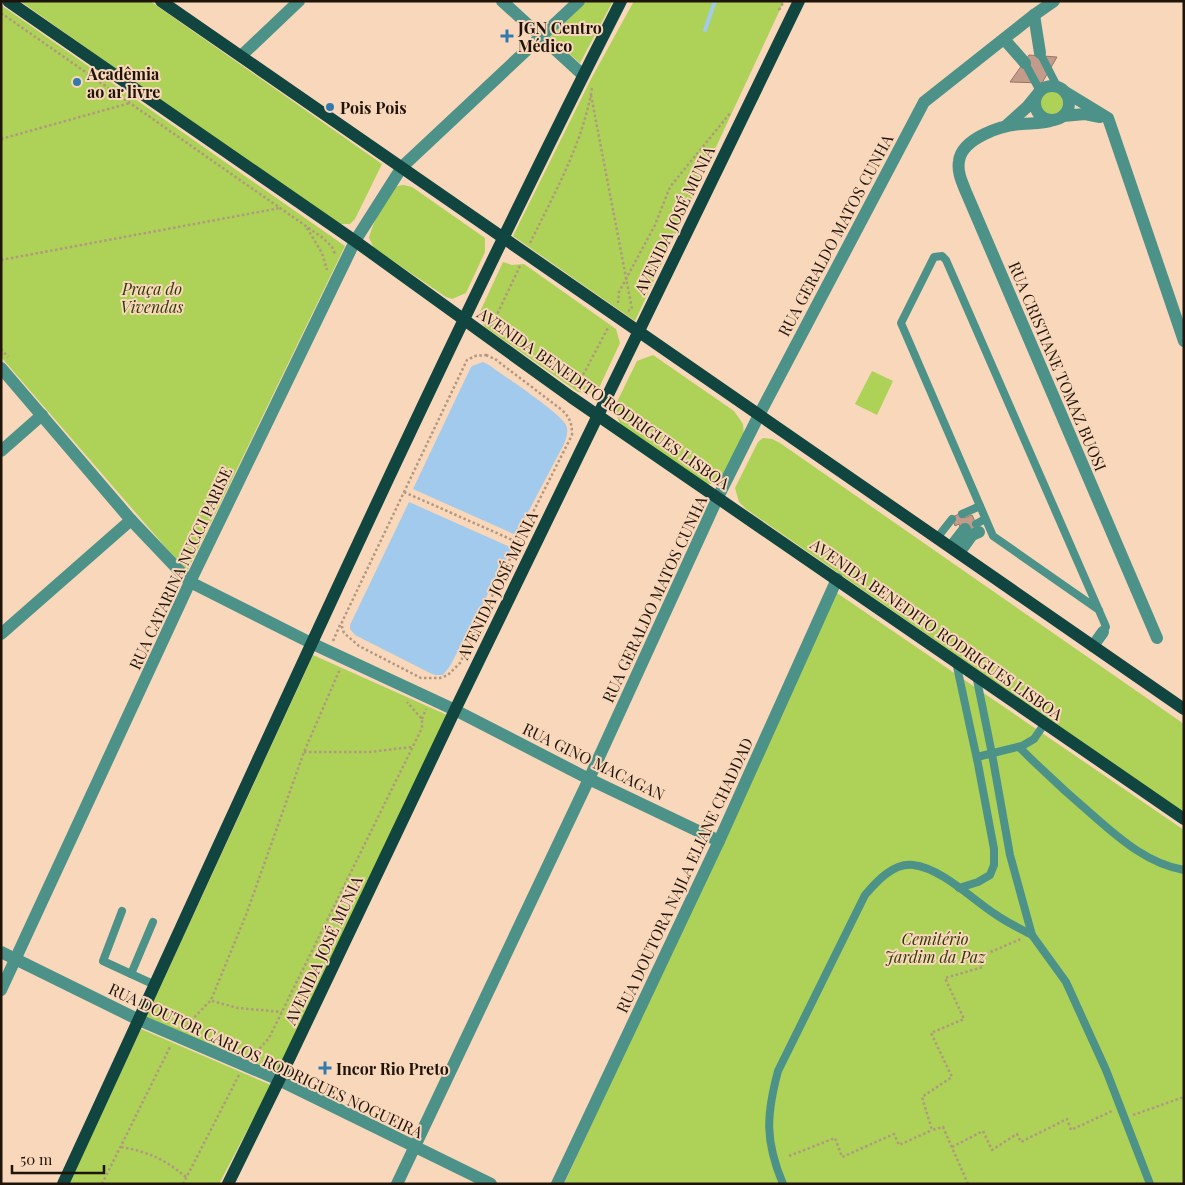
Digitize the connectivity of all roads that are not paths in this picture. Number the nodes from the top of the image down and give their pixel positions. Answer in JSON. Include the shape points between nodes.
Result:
{"nodes":[{"id":1,"x":8,"y":1,"type":"edge"},
{"id":2,"x":162,"y":1,"type":"edge"},
{"id":3,"x":299,"y":1,"type":"edge"},
{"id":4,"x":502,"y":1,"type":"edge"},
{"id":5,"x":579,"y":1,"type":"edge"},
{"id":6,"x":621,"y":1,"type":"edge"},
{"id":7,"x":799,"y":1,"type":"edge"},
{"id":8,"x":1054,"y":1,"type":"edge"},
{"id":9,"x":1034,"y":15,"type":"junction"},
{"id":10,"x":542,"y":37,"type":"junction"},
{"id":11,"x":1004,"y":39,"type":"junction"},
{"id":12,"x":1039,"y":51,"type":"junction"},
{"id":13,"x":241,"y":56,"type":"junction"},
{"id":14,"x":1022,"y":59,"type":"junction"},
{"id":15,"x":588,"y":79,"type":"junction"},
{"id":16,"x":1062,"y":89,"type":"junction"},
{"id":17,"x":1038,"y":93,"type":"junction"},
{"id":18,"x":1058,"y":118,"type":"junction"},
{"id":19,"x":1108,"y":118,"type":"junction"},
{"id":20,"x":1005,"y":127,"type":"junction"},
{"id":21,"x":402,"y":167,"type":"junction"},
{"id":22,"x":504,"y":238,"type":"junction"},
{"id":23,"x":355,"y":241,"type":"junction"},
{"id":24,"x":464,"y":320,"type":"junction"},
{"id":25,"x":638,"y":331,"type":"junction"},
{"id":26,"x":1184,"y":341,"type":"edge"},
{"id":27,"x":1,"y":368,"type":"edge"},
{"id":28,"x":759,"y":414,"type":"junction"},
{"id":29,"x":42,"y":415,"type":"junction"},
{"id":30,"x":598,"y":415,"type":"junction"},
{"id":31,"x":1,"y":451,"type":"edge"},
{"id":32,"x":718,"y":497,"type":"junction"},
{"id":33,"x":980,"y":506,"type":"junction"},
{"id":34,"x":962,"y":514,"type":"dead end"},
{"id":35,"x":952,"y":518,"type":"dead end"},
{"id":36,"x":131,"y":520,"type":"junction"},
{"id":37,"x":979,"y":526,"type":"junction"},
{"id":38,"x":937,"y":538,"type":"junction"},
{"id":39,"x":955,"y":550,"type":"junction"},
{"id":40,"x":837,"y":579,"type":"junction"},
{"id":41,"x":190,"y":582,"type":"junction"},
{"id":42,"x":1088,"y":586,"type":"junction"},
{"id":43,"x":1078,"y":595,"type":"junction"},
{"id":44,"x":1099,"y":610,"type":"junction"},
{"id":45,"x":1103,"y":632,"type":"joint"},
{"id":46,"x":1,"y":634,"type":"edge"},
{"id":47,"x":1157,"y":638,"type":"dead end"},
{"id":48,"x":311,"y":643,"type":"junction"},
{"id":49,"x":1093,"y":646,"type":"junction"},
{"id":50,"x":956,"y":661,"type":"junction"},
{"id":51,"x":976,"y":675,"type":"junction"},
{"id":52,"x":1184,"y":709,"type":"edge"},
{"id":53,"x":455,"y":710,"type":"junction"},
{"id":54,"x":1045,"y":723,"type":"junction"},
{"id":55,"x":1019,"y":747,"type":"junction"},
{"id":56,"x":992,"y":754,"type":"junction"},
{"id":57,"x":977,"y":757,"type":"junction"},
{"id":58,"x":590,"y":779,"type":"junction"},
{"id":59,"x":1184,"y":819,"type":"edge"},
{"id":60,"x":719,"y":841,"type":"junction"},
{"id":61,"x":1184,"y":870,"type":"edge"},
{"id":62,"x":959,"y":888,"type":"junction"},
{"id":63,"x":122,"y":911,"type":"dead end"},
{"id":64,"x":154,"y":922,"type":"dead end"},
{"id":65,"x":1032,"y":935,"type":"junction"},
{"id":66,"x":1,"y":952,"type":"edge"},
{"id":67,"x":16,"y":960,"type":"junction"},
{"id":68,"x":131,"y":974,"type":"junction"},
{"id":69,"x":154,"y":985,"type":"junction"},
{"id":70,"x":1,"y":990,"type":"edge"},
{"id":71,"x":138,"y":1020,"type":"junction"},
{"id":72,"x":279,"y":1080,"type":"junction"},
{"id":73,"x":416,"y":1146,"type":"junction"},
{"id":74,"x":63,"y":1184,"type":"edge"},
{"id":75,"x":228,"y":1184,"type":"edge"},
{"id":76,"x":397,"y":1184,"type":"edge"},
{"id":77,"x":491,"y":1184,"type":"edge"},
{"id":78,"x":557,"y":1184,"type":"edge"},
{"id":79,"x":783,"y":1184,"type":"edge"},
{"id":80,"x":1150,"y":1184,"type":"edge"}],
"edges":[{"from":1,"to":23,"type":"main road","name":"AVENIDA BENEDITO RODRIGUES LISBOA"},
{"from":2,"to":13,"type":"main road"},
{"from":3,"to":13,"type":"street"},
{"from":4,"to":10,"type":"street"},
{"from":5,"to":10,"type":"street","name":"RUA CATARINA NUCCI PARISE"},
{"from":6,"to":15,"type":"main road"},
{"from":7,"to":25,"type":"main road","name":"AVENIDA JOSÉ MUNIA"},
{"from":8,"to":9,"type":"street","name":"RUA GERALDO MATOS CUNHA"},
{"from":9,"to":11,"type":"street","name":"RUA GERALDO MATOS CUNHA"},
{"from":9,"to":12,"type":"street"},
{"from":10,"to":15,"type":"street"},
{"from":10,"to":21,"type":"street","name":"RUA CATARINA NUCCI PARISE"},
{"from":11,"to":14,"type":"street"},
{"from":11,"to":28,"type":"street","name":"RUA GERALDO MATOS CUNHA","via":[[924,102]]},
{"from":12,"to":14,"type":"street"},
{"from":12,"to":16,"type":"lane"},
{"from":13,"to":21,"type":"main road"},
{"from":14,"to":17,"type":"lane"},
{"from":15,"to":22,"type":"main road"},
{"from":16,"to":17,"type":"street","via":[[1045,87]]},
{"from":16,"to":18,"type":"street","via":[[1070,105]]},
{"from":16,"to":19,"type":"street"},
{"from":17,"to":18,"type":"street","via":[[1036,110],[1046,119]]},
{"from":17,"to":20,"type":"street","name":"RUA CRISTIANE TOMAZ BUOSI"},
{"from":18,"to":19,"type":"street","name":"RUA CRISTIANE TOMAZ BUOSI","via":[[1085,114]]},
{"from":18,"to":20,"type":"street","name":"RUA CRISTIANE TOMAZ BUOSI","via":[[1044,123]]},
{"from":19,"to":26,"type":"street"},
{"from":20,"to":47,"type":"street","name":"RUA CRISTIANE TOMAZ BUOSI","via":[[977,138],[964,149],[959,173]]},
{"from":21,"to":22,"type":"main road"},
{"from":21,"to":23,"type":"street","name":"RUA CATARINA NUCCI PARISE"},
{"from":22,"to":24,"type":"main road"},
{"from":22,"to":25,"type":"main road","via":[[616,311]]},
{"from":23,"to":24,"type":"main road","name":"AVENIDA BENEDITO RODRIGUES LISBOA"},
{"from":23,"to":41,"type":"street","name":"RUA CATARINA NUCCI PARISE"},
{"from":24,"to":30,"type":"main road","name":"AVENIDA BENEDITO RODRIGUES LISBOA"},
{"from":24,"to":48,"type":"main road"},
{"from":25,"to":28,"type":"main road"},
{"from":25,"to":30,"type":"main road","name":"AVENIDA JOSÉ MUNIA"},
{"from":27,"to":29,"type":"street","name":"RUA GINO MACAGAN"},
{"from":28,"to":32,"type":"street","name":"RUA GERALDO MATOS CUNHA"},
{"from":28,"to":38,"type":"main road"},
{"from":29,"to":31,"type":"street"},
{"from":29,"to":36,"type":"street","name":"RUA GINO MACAGAN"},
{"from":30,"to":32,"type":"main road","name":"AVENIDA BENEDITO RODRIGUES LISBOA"},
{"from":30,"to":53,"type":"main road","name":"AVENIDA JOSÉ MUNIA"},
{"from":32,"to":40,"type":"main road","name":"AVENIDA BENEDITO RODRIGUES LISBOA"},
{"from":32,"to":58,"type":"street","name":"RUA GERALDO MATOS CUNHA"},
{"from":33,"to":34,"type":"lane"},
{"from":33,"to":37,"type":"lane"},
{"from":33,"to":42,"type":"lane","via":[[901,323],[932,259],[937,256],[946,260]]},
{"from":35,"to":38,"type":"lane"},
{"from":36,"to":41,"type":"street","name":"RUA GINO MACAGAN"},
{"from":36,"to":46,"type":"street"},
{"from":37,"to":39,"type":"street"},
{"from":37,"to":43,"type":"lane"},
{"from":38,"to":39,"type":"main road"},
{"from":39,"to":49,"type":"main road"},
{"from":40,"to":50,"type":"main road","name":"AVENIDA BENEDITO RODRIGUES LISBOA"},
{"from":40,"to":60,"type":"street","name":"RUA DOUTORA NAJLA ELIANE CHADDAD"},
{"from":41,"to":48,"type":"street","name":"RUA GINO MACAGAN"},
{"from":41,"to":67,"type":"street","name":"RUA CATARINA NUCCI PARISE"},
{"from":42,"to":43,"type":"lane","via":[[1086,593]]},
{"from":42,"to":44,"type":"lane"},
{"from":43,"to":44,"type":"lane"},
{"from":44,"to":45,"type":"lane","via":[[1106,627]]},
{"from":45,"to":49,"type":"street"},
{"from":48,"to":53,"type":"street","name":"RUA GINO MACAGAN"},
{"from":48,"to":69,"type":"main road"},
{"from":49,"to":52,"type":"main road"},
{"from":50,"to":51,"type":"main road","name":"AVENIDA BENEDITO RODRIGUES LISBOA"},
{"from":50,"to":57,"type":"lane"},
{"from":51,"to":54,"type":"main road","name":"AVENIDA BENEDITO RODRIGUES LISBOA"},
{"from":51,"to":56,"type":"lane"},
{"from":53,"to":58,"type":"street","name":"RUA GINO MACAGAN"},
{"from":53,"to":72,"type":"main road","name":"AVENIDA JOSÉ MUNIA"},
{"from":54,"to":55,"type":"lane","via":[[1034,739]]},
{"from":54,"to":59,"type":"main road","name":"AVENIDA BENEDITO RODRIGUES LISBOA"},
{"from":55,"to":56,"type":"lane"},
{"from":55,"to":61,"type":"lane","via":[[1059,787],[1126,843],[1156,861]]},
{"from":56,"to":57,"type":"lane"},
{"from":56,"to":65,"type":"lane","via":[[1010,855]]},
{"from":57,"to":62,"type":"lane","via":[[994,865],[990,875]]},
{"from":58,"to":60,"type":"street","name":"RUA GINO MACAGAN"},
{"from":58,"to":73,"type":"street","name":"RUA GERALDO MATOS CUNHA"},
{"from":60,"to":78,"type":"street","name":"RUA DOUTORA NAJLA ELIANE CHADDAD"},
{"from":62,"to":65,"type":"lane","via":[[996,915]]},
{"from":62,"to":79,"type":"lane","via":[[933,872],[912,865],[896,869],[879,879],[866,895],[778,1071],[770,1101],[769,1124],[771,1150]]},
{"from":63,"to":68,"type":"lane","via":[[103,961]]},
{"from":64,"to":68,"type":"lane"},
{"from":65,"to":80,"type":"lane","via":[[1066,982],[1106,1070]]},
{"from":66,"to":67,"type":"street","name":"RUA DOUTOR CARLOS RODRIGUES NOGUEIRA"},
{"from":67,"to":70,"type":"street","name":"RUA CATARINA NUCCI PARISE"},
{"from":67,"to":71,"type":"street","name":"RUA DOUTOR CARLOS RODRIGUES NOGUEIRA"},
{"from":68,"to":69,"type":"lane"},
{"from":69,"to":71,"type":"main road"},
{"from":71,"to":72,"type":"street","name":"RUA DOUTOR CARLOS RODRIGUES NOGUEIRA"},
{"from":71,"to":74,"type":"main road"},
{"from":72,"to":73,"type":"street","name":"RUA DOUTOR CARLOS RODRIGUES NOGUEIRA"},
{"from":72,"to":75,"type":"main road","name":"AVENIDA JOSÉ MUNIA"},
{"from":73,"to":76,"type":"street","name":"RUA GERALDO MATOS CUNHA"},
{"from":73,"to":77,"type":"street","name":"RUA DOUTOR CARLOS RODRIGUES NOGUEIRA"}]}
